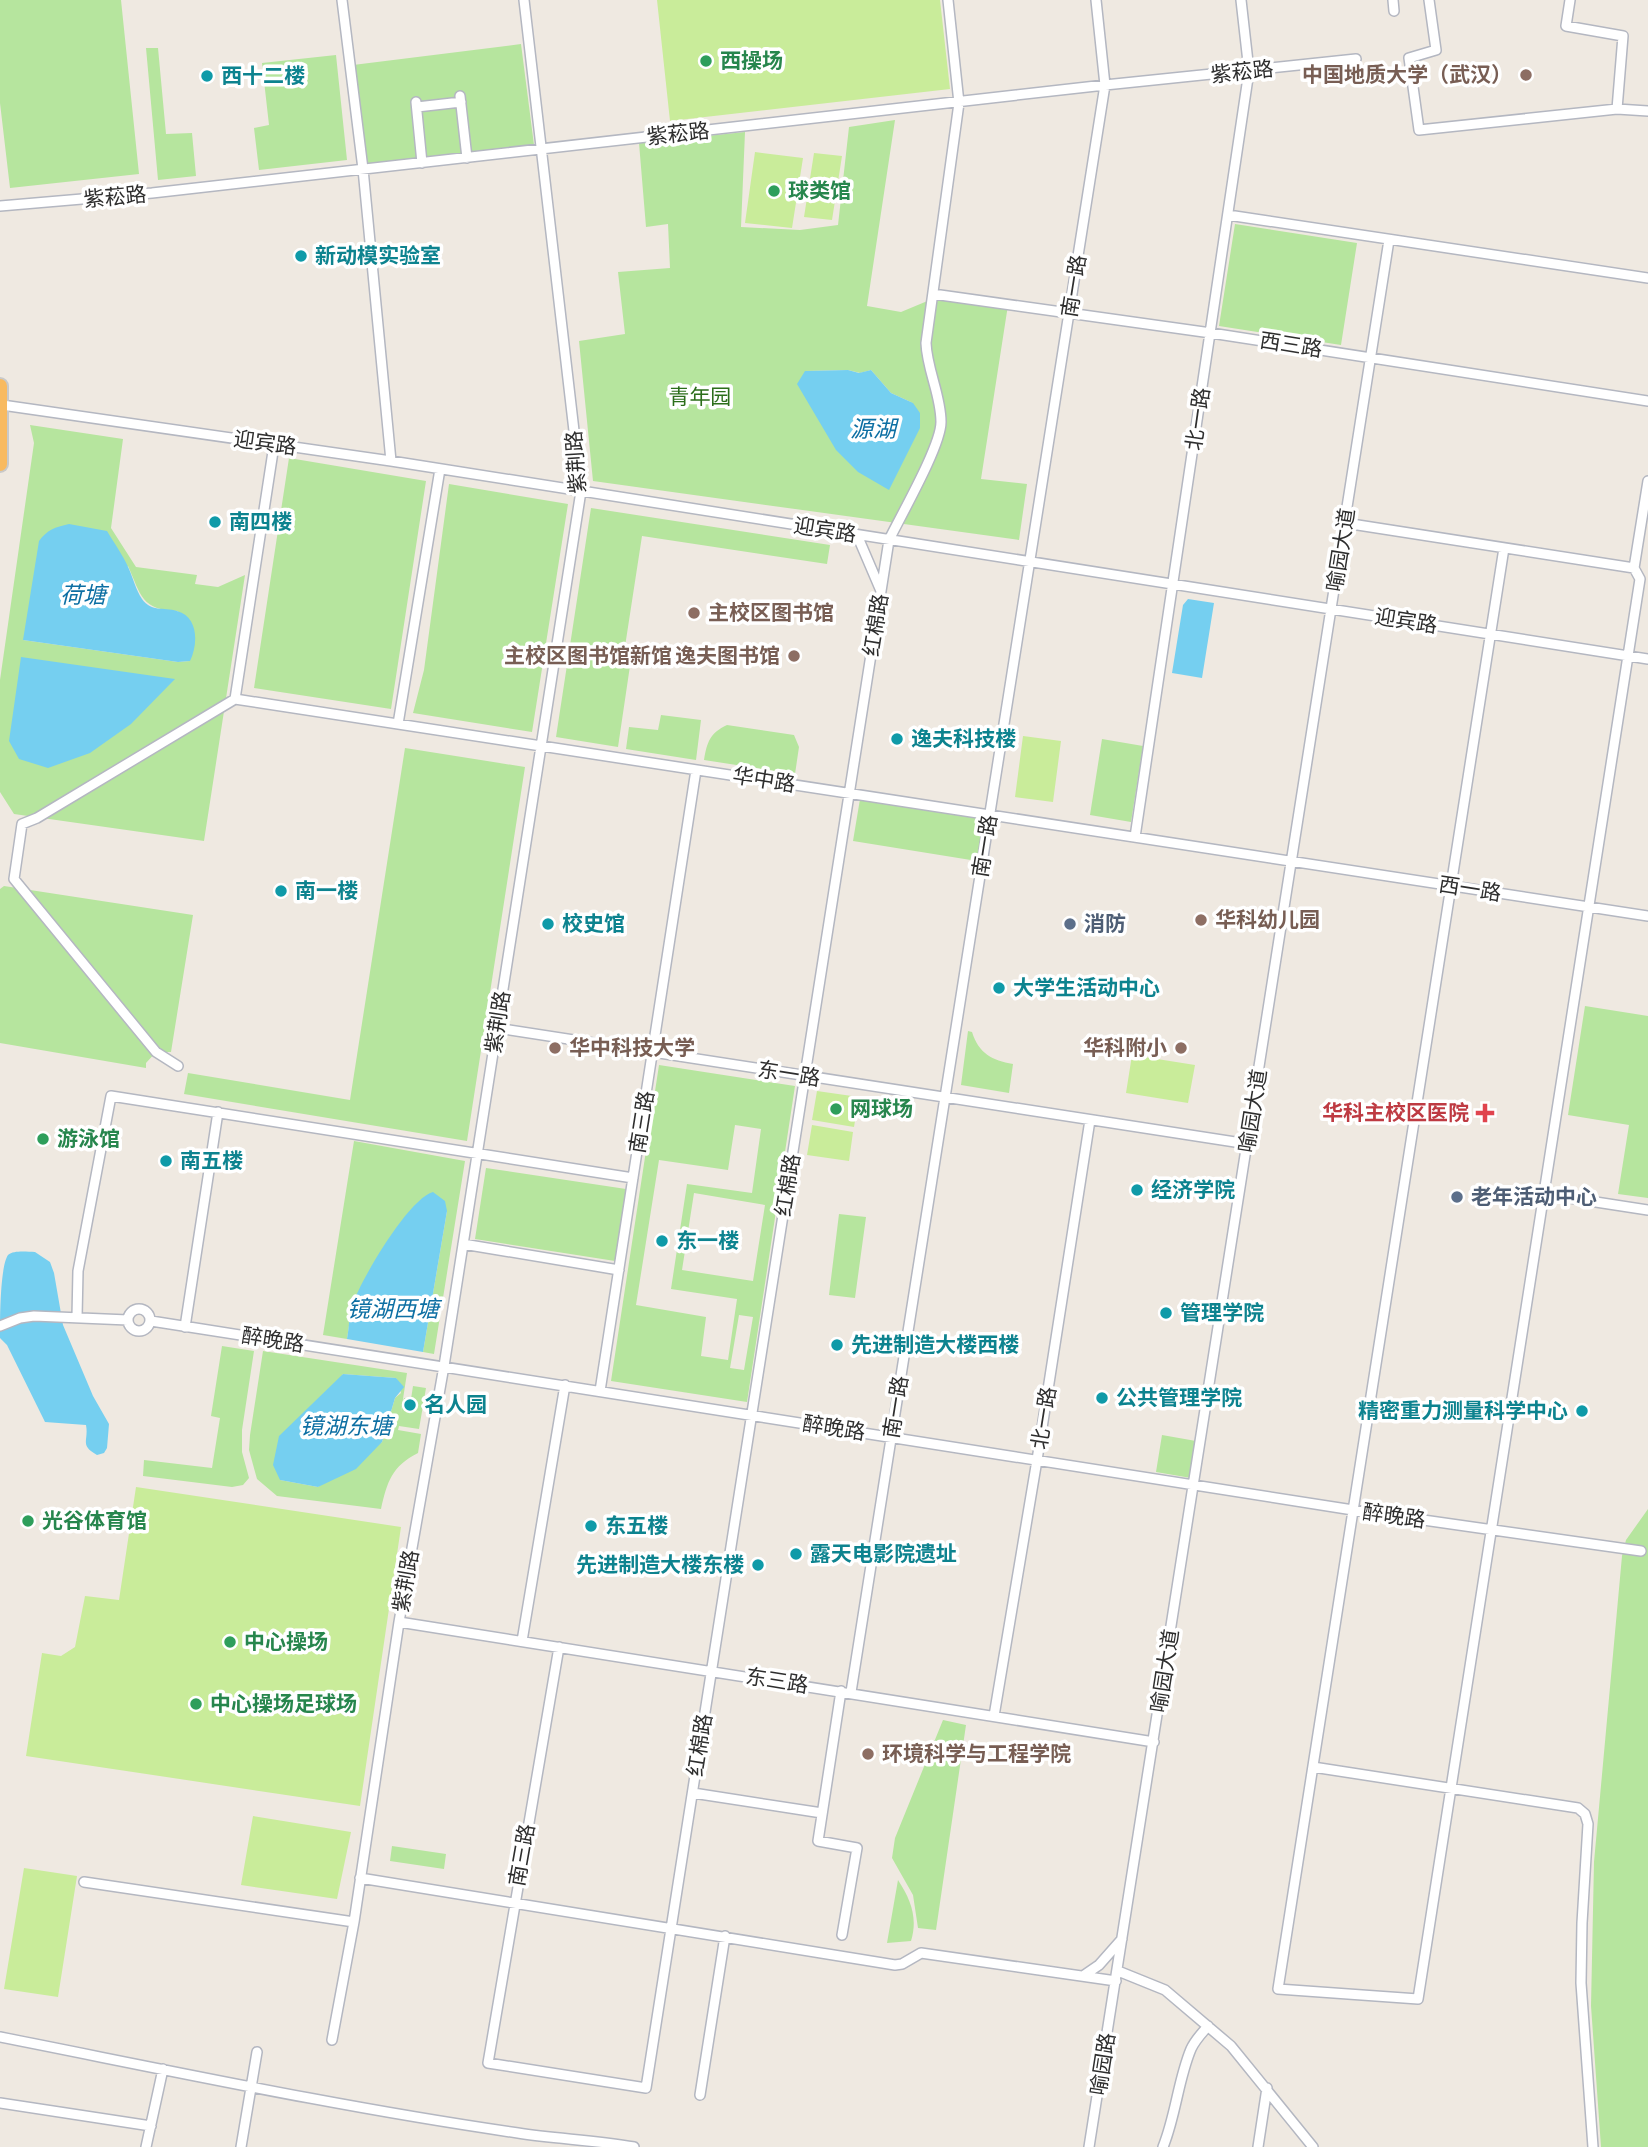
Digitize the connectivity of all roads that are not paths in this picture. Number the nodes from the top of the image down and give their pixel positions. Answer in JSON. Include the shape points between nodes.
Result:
{"nodes":[{"id":1,"x":342,"y":0,"type":"edge"},
{"id":2,"x":524,"y":0,"type":"edge"},
{"id":3,"x":948,"y":0,"type":"edge"},
{"id":4,"x":1096,"y":0,"type":"edge"},
{"id":5,"x":1241,"y":0,"type":"edge"},
{"id":6,"x":1393,"y":0,"type":"edge"},
{"id":7,"x":1429,"y":0,"type":"edge"},
{"id":8,"x":1570,"y":0,"type":"edge"},
{"id":9,"x":1394,"y":12,"type":"dead end"},
{"id":10,"x":1356,"y":59,"type":"dead end"},
{"id":11,"x":1249,"y":71,"type":"junction"},
{"id":12,"x":1105,"y":85,"type":"junction"},
{"id":13,"x":959,"y":103,"type":"junction"},
{"id":14,"x":1617,"y":109,"type":"junction"},
{"id":15,"x":1648,"y":111,"type":"edge"},
{"id":16,"x":541,"y":150,"type":"junction"},
{"id":17,"x":467,"y":158,"type":"junction"},
{"id":18,"x":422,"y":163,"type":"junction"},
{"id":19,"x":363,"y":169,"type":"junction"},
{"id":20,"x":0,"y":206,"type":"edge"},
{"id":21,"x":1228,"y":215,"type":"junction"},
{"id":22,"x":1389,"y":240,"type":"junction"},
{"id":23,"x":1648,"y":278,"type":"edge"},
{"id":24,"x":933,"y":293,"type":"junction"},
{"id":25,"x":1070,"y":312,"type":"junction"},
{"id":26,"x":1211,"y":333,"type":"junction"},
{"id":27,"x":1371,"y":358,"type":"junction"},
{"id":28,"x":0,"y":386,"type":"edge"},
{"id":29,"x":1648,"y":401,"type":"edge"},
{"id":30,"x":2,"y":405,"type":"edge"},
{"id":31,"x":274,"y":445,"type":"junction"},
{"id":32,"x":391,"y":461,"type":"junction"},
{"id":33,"x":0,"y":464,"type":"edge"},
{"id":34,"x":440,"y":469,"type":"junction"},
{"id":35,"x":1648,"y":481,"type":"edge"},
{"id":36,"x":581,"y":491,"type":"junction"},
{"id":37,"x":1345,"y":523,"type":"junction"},
{"id":38,"x":857,"y":535,"type":"junction"},
{"id":39,"x":889,"y":540,"type":"junction"},
{"id":40,"x":1504,"y":548,"type":"junction"},
{"id":41,"x":1030,"y":562,"type":"junction"},
{"id":42,"x":1634,"y":568,"type":"junction"},
{"id":43,"x":1174,"y":585,"type":"junction"},
{"id":44,"x":881,"y":591,"type":"junction"},
{"id":45,"x":1331,"y":610,"type":"junction"},
{"id":46,"x":1490,"y":635,"type":"junction"},
{"id":47,"x":1628,"y":656,"type":"junction"},
{"id":48,"x":1648,"y":659,"type":"edge"},
{"id":49,"x":235,"y":699,"type":"junction"},
{"id":50,"x":398,"y":724,"type":"junction"},
{"id":51,"x":541,"y":746,"type":"junction"},
{"id":52,"x":696,"y":770,"type":"junction"},
{"id":53,"x":850,"y":793,"type":"junction"},
{"id":54,"x":990,"y":815,"type":"junction"},
{"id":55,"x":1135,"y":837,"type":"junction"},
{"id":56,"x":1292,"y":861,"type":"junction"},
{"id":57,"x":1451,"y":886,"type":"junction"},
{"id":58,"x":1589,"y":907,"type":"junction"},
{"id":59,"x":1648,"y":916,"type":"edge"},
{"id":60,"x":497,"y":1028,"type":"junction"},
{"id":61,"x":653,"y":1052,"type":"junction"},
{"id":62,"x":178,"y":1066,"type":"dead end"},
{"id":63,"x":805,"y":1076,"type":"junction"},
{"id":64,"x":945,"y":1098,"type":"junction"},
{"id":65,"x":218,"y":1112,"type":"junction"},
{"id":66,"x":1090,"y":1120,"type":"junction"},
{"id":67,"x":1248,"y":1144,"type":"junction"},
{"id":68,"x":477,"y":1154,"type":"junction"},
{"id":69,"x":633,"y":1178,"type":"junction"},
{"id":70,"x":1544,"y":1194,"type":"junction"},
{"id":71,"x":1648,"y":1210,"type":"edge"},
{"id":72,"x":463,"y":1244,"type":"junction"},
{"id":73,"x":619,"y":1270,"type":"junction"},
{"id":74,"x":77,"y":1317,"type":"junction"},
{"id":75,"x":128,"y":1320,"type":"junction"},
{"id":76,"x":150,"y":1321,"type":"junction"},
{"id":77,"x":0,"y":1326,"type":"edge"},
{"id":78,"x":185,"y":1327,"type":"junction"},
{"id":79,"x":444,"y":1366,"type":"junction"},
{"id":80,"x":565,"y":1385,"type":"junction"},
{"id":81,"x":600,"y":1391,"type":"junction"},
{"id":82,"x":752,"y":1415,"type":"junction"},
{"id":83,"x":891,"y":1437,"type":"junction"},
{"id":84,"x":1037,"y":1460,"type":"junction"},
{"id":85,"x":1194,"y":1485,"type":"junction"},
{"id":86,"x":1353,"y":1510,"type":"junction"},
{"id":87,"x":1492,"y":1530,"type":"junction"},
{"id":88,"x":1642,"y":1551,"type":"dead end"},
{"id":89,"x":399,"y":1622,"type":"junction"},
{"id":90,"x":522,"y":1641,"type":"junction"},
{"id":91,"x":559,"y":1647,"type":"junction"},
{"id":92,"x":711,"y":1671,"type":"junction"},
{"id":93,"x":846,"y":1692,"type":"junction"},
{"id":94,"x":994,"y":1716,"type":"junction"},
{"id":95,"x":1154,"y":1742,"type":"junction"},
{"id":96,"x":1313,"y":1767,"type":"junction"},
{"id":97,"x":1451,"y":1788,"type":"junction"},
{"id":98,"x":693,"y":1793,"type":"junction"},
{"id":99,"x":822,"y":1813,"type":"junction"},
{"id":100,"x":360,"y":1878,"type":"junction"},
{"id":101,"x":84,"y":1882,"type":"dead end"},
{"id":102,"x":514,"y":1904,"type":"junction"},
{"id":103,"x":354,"y":1922,"type":"junction"},
{"id":104,"x":672,"y":1927,"type":"junction"},
{"id":105,"x":842,"y":1934,"type":"dead end"},
{"id":106,"x":726,"y":1936,"type":"junction"},
{"id":107,"x":1123,"y":1938,"type":"junction"},
{"id":108,"x":1083,"y":1976,"type":"junction"},
{"id":109,"x":1117,"y":1976,"type":"junction"},
{"id":110,"x":1208,"y":2026,"type":"junction"},
{"id":111,"x":0,"y":2037,"type":"edge"},
{"id":112,"x":332,"y":2040,"type":"dead end"},
{"id":113,"x":257,"y":2052,"type":"dead end"},
{"id":114,"x":163,"y":2069,"type":"junction"},
{"id":115,"x":251,"y":2086,"type":"junction"},
{"id":116,"x":646,"y":2088,"type":"joint"},
{"id":117,"x":1267,"y":2088,"type":"junction"},
{"id":118,"x":700,"y":2095,"type":"dead end"},
{"id":119,"x":0,"y":2103,"type":"edge"},
{"id":120,"x":150,"y":2126,"type":"junction"},
{"id":121,"x":146,"y":2147,"type":"edge"},
{"id":122,"x":241,"y":2147,"type":"edge"},
{"id":123,"x":634,"y":2147,"type":"edge"},
{"id":124,"x":1089,"y":2147,"type":"edge"},
{"id":125,"x":1163,"y":2147,"type":"edge"},
{"id":126,"x":1258,"y":2147,"type":"edge"},
{"id":127,"x":1313,"y":2147,"type":"edge"},
{"id":128,"x":1593,"y":2147,"type":"edge"}],
"edges":[{"from":1,"to":19,"type":"street"},
{"from":2,"to":16,"type":"street","name":"紫荆路"},
{"from":3,"to":13,"type":"street","name":"红棉路"},
{"from":4,"to":12,"type":"street","name":"南一路"},
{"from":5,"to":11,"type":"street","name":"北一路"},
{"from":6,"to":9,"type":"street"},
{"from":7,"to":14,"type":"street","via":[[1436,50],[1409,58],[1419,130]]},
{"from":8,"to":14,"type":"street","via":[[1566,26],[1623,36]]},
{"from":10,"to":11,"type":"street","name":"紫菘路"},
{"from":11,"to":12,"type":"street","name":"紫菘路"},
{"from":11,"to":21,"type":"street","name":"北一路"},
{"from":12,"to":13,"type":"street","name":"紫菘路"},
{"from":12,"to":25,"type":"street","name":"南一路"},
{"from":13,"to":16,"type":"street","name":"紫菘路"},
{"from":13,"to":24,"type":"street","name":"红棉路"},
{"from":14,"to":15,"type":"street"},
{"from":16,"to":17,"type":"street","name":"紫菘路"},
{"from":16,"to":36,"type":"street","name":"紫荆路"},
{"from":17,"to":18,"type":"street","name":"紫菘路"},
{"from":17,"to":18,"type":"street","via":[[460,99],[416,105]]},
{"from":18,"to":19,"type":"street","name":"紫菘路"},
{"from":19,"to":20,"type":"street","name":"紫菘路"},
{"from":19,"to":32,"type":"street"},
{"from":21,"to":22,"type":"street"},
{"from":21,"to":26,"type":"street","name":"北一路"},
{"from":22,"to":23,"type":"street"},
{"from":22,"to":27,"type":"street","name":"喻园大道"},
{"from":24,"to":25,"type":"street","name":"西三路"},
{"from":24,"to":39,"type":"street","name":"红棉路","via":[[926,355],[939,410],[939,436]]},
{"from":25,"to":26,"type":"street","name":"西三路"},
{"from":25,"to":41,"type":"street","name":"南一路"},
{"from":26,"to":27,"type":"street","name":"西三路"},
{"from":26,"to":43,"type":"street","name":"北一路"},
{"from":27,"to":29,"type":"street","name":"西三路"},
{"from":27,"to":37,"type":"street","name":"喻园大道"},
{"from":28,"to":30,"type":"highway"},
{"from":30,"to":31,"type":"street","name":"迎宾路"},
{"from":30,"to":33,"type":"highway"},
{"from":31,"to":32,"type":"street","name":"迎宾路"},
{"from":31,"to":49,"type":"street"},
{"from":32,"to":34,"type":"street","name":"迎宾路"},
{"from":34,"to":36,"type":"street","name":"迎宾路"},
{"from":34,"to":50,"type":"street"},
{"from":35,"to":42,"type":"street"},
{"from":36,"to":38,"type":"street","name":"迎宾路"},
{"from":36,"to":51,"type":"street","name":"紫荆路"},
{"from":37,"to":40,"type":"street"},
{"from":37,"to":45,"type":"street","name":"喻园大道"},
{"from":38,"to":39,"type":"street","name":"迎宾路"},
{"from":38,"to":44,"type":"street"},
{"from":39,"to":41,"type":"street","name":"迎宾路"},
{"from":39,"to":44,"type":"street","name":"红棉路"},
{"from":40,"to":42,"type":"street"},
{"from":40,"to":46,"type":"street"},
{"from":41,"to":43,"type":"street","name":"迎宾路"},
{"from":41,"to":54,"type":"street","name":"南一路"},
{"from":42,"to":47,"type":"street","via":[[1640,579]]},
{"from":43,"to":45,"type":"street","name":"迎宾路"},
{"from":43,"to":55,"type":"street","name":"北一路"},
{"from":44,"to":53,"type":"street","name":"红棉路"},
{"from":45,"to":46,"type":"street","name":"迎宾路"},
{"from":45,"to":56,"type":"street","name":"喻园大道"},
{"from":46,"to":47,"type":"street","name":"迎宾路"},
{"from":46,"to":57,"type":"street"},
{"from":47,"to":48,"type":"street","name":"迎宾路"},
{"from":47,"to":58,"type":"street"},
{"from":49,"to":50,"type":"street","name":"华中路"},
{"from":49,"to":62,"type":"street","via":[[22,824],[20,835],[14,879],[156,1052]]},
{"from":50,"to":51,"type":"street","name":"华中路"},
{"from":51,"to":52,"type":"street","name":"华中路"},
{"from":51,"to":60,"type":"street","name":"紫荆路"},
{"from":52,"to":53,"type":"street","name":"华中路"},
{"from":52,"to":61,"type":"street","name":"南三路"},
{"from":53,"to":54,"type":"street","name":"华中路"},
{"from":53,"to":63,"type":"street","name":"红棉路"},
{"from":54,"to":55,"type":"street","name":"华中路"},
{"from":54,"to":64,"type":"street","name":"南一路"},
{"from":55,"to":56,"type":"street","name":"华中路"},
{"from":56,"to":57,"type":"street","name":"西一路"},
{"from":56,"to":67,"type":"street","name":"喻园大道"},
{"from":57,"to":58,"type":"street","name":"西一路"},
{"from":57,"to":86,"type":"street"},
{"from":58,"to":59,"type":"street","name":"西一路"},
{"from":58,"to":70,"type":"street"},
{"from":60,"to":61,"type":"street","name":"东一路"},
{"from":60,"to":68,"type":"street","name":"紫荆路"},
{"from":61,"to":63,"type":"street","name":"东一路"},
{"from":61,"to":69,"type":"street","name":"南三路"},
{"from":63,"to":64,"type":"street","name":"东一路"},
{"from":63,"to":82,"type":"street","name":"红棉路"},
{"from":64,"to":66,"type":"street","name":"东一路"},
{"from":64,"to":83,"type":"street","name":"南一路"},
{"from":65,"to":68,"type":"street"},
{"from":65,"to":74,"type":"street","via":[[111,1096],[78,1270]]},
{"from":65,"to":78,"type":"street"},
{"from":66,"to":67,"type":"street","name":"东一路"},
{"from":66,"to":84,"type":"street","name":"北一路"},
{"from":67,"to":85,"type":"street","name":"喻园大道"},
{"from":68,"to":69,"type":"street"},
{"from":68,"to":72,"type":"street","name":"紫荆路"},
{"from":69,"to":73,"type":"street","name":"南三路"},
{"from":70,"to":71,"type":"street"},
{"from":70,"to":87,"type":"street"},
{"from":72,"to":73,"type":"street"},
{"from":72,"to":79,"type":"street","name":"紫荆路"},
{"from":73,"to":81,"type":"street","name":"南三路"},
{"from":74,"to":75,"type":"street","name":"醉晚路"},
{"from":74,"to":77,"type":"street","name":"醉晚路","via":[[34,1316]]},
{"from":75,"to":76,"type":"street","name":"醉晚路","via":[[137,1331]]},
{"from":75,"to":76,"type":"street","name":"醉晚路","via":[[131,1311],[141,1308]]},
{"from":76,"to":78,"type":"street","name":"醉晚路"},
{"from":78,"to":79,"type":"street","name":"醉晚路"},
{"from":79,"to":80,"type":"street","name":"醉晚路"},
{"from":79,"to":89,"type":"street","name":"紫荆路"},
{"from":80,"to":81,"type":"street","name":"醉晚路"},
{"from":80,"to":90,"type":"street"},
{"from":81,"to":82,"type":"street","name":"醉晚路"},
{"from":82,"to":83,"type":"street","name":"醉晚路"},
{"from":82,"to":92,"type":"street","name":"红棉路"},
{"from":83,"to":84,"type":"street","name":"醉晚路"},
{"from":83,"to":93,"type":"street","name":"南一路"},
{"from":84,"to":85,"type":"street","name":"醉晚路"},
{"from":84,"to":94,"type":"street","name":"北一路"},
{"from":85,"to":86,"type":"street","name":"醉晚路"},
{"from":85,"to":95,"type":"street","name":"喻园大道"},
{"from":86,"to":87,"type":"street","name":"醉晚路"},
{"from":86,"to":96,"type":"street"},
{"from":87,"to":88,"type":"street","name":"醉晚路"},
{"from":87,"to":97,"type":"street"},
{"from":89,"to":90,"type":"street","name":"东三路"},
{"from":89,"to":100,"type":"street","name":"紫荆路"},
{"from":90,"to":91,"type":"street","name":"东三路"},
{"from":91,"to":92,"type":"street","name":"东三路"},
{"from":91,"to":102,"type":"street","name":"南三路"},
{"from":92,"to":93,"type":"street","name":"东三路"},
{"from":92,"to":98,"type":"street","name":"红棉路"},
{"from":93,"to":94,"type":"street","name":"东三路"},
{"from":93,"to":99,"type":"street","name":"南一路"},
{"from":94,"to":95,"type":"street","name":"东三路"},
{"from":95,"to":107,"type":"street","name":"喻园大道"},
{"from":96,"to":97,"type":"street"},
{"from":96,"to":97,"type":"street","via":[[1278,1989],[1418,1999]]},
{"from":97,"to":128,"type":"street","via":[[1578,1808],[1585,1814],[1581,1983]]},
{"from":98,"to":99,"type":"street"},
{"from":98,"to":104,"type":"street","name":"红棉路"},
{"from":99,"to":105,"type":"street","name":"南一路","via":[[818,1841],[857,1848]]},
{"from":100,"to":102,"type":"street"},
{"from":100,"to":103,"type":"street","name":"紫荆路"},
{"from":101,"to":103,"type":"street"},
{"from":102,"to":104,"type":"street"},
{"from":102,"to":116,"type":"street","name":"南三路","via":[[488,2063]]},
{"from":103,"to":112,"type":"street","name":"紫荆路"},
{"from":104,"to":106,"type":"street"},
{"from":104,"to":116,"type":"street","name":"红棉路"},
{"from":106,"to":108,"type":"street","via":[[895,1965],[921,1953]]},
{"from":106,"to":118,"type":"street"},
{"from":107,"to":108,"type":"street","via":[[1100,1965]]},
{"from":107,"to":109,"type":"street","name":"喻园大道"},
{"from":108,"to":109,"type":"street"},
{"from":109,"to":110,"type":"street","via":[[1165,1990]]},
{"from":109,"to":124,"type":"street","name":"喻园路"},
{"from":110,"to":117,"type":"street"},
{"from":110,"to":125,"type":"street","via":[[1192,2046]]},
{"from":111,"to":114,"type":"street"},
{"from":113,"to":115,"type":"street"},
{"from":114,"to":115,"type":"street"},
{"from":114,"to":120,"type":"street"},
{"from":115,"to":122,"type":"street"},
{"from":115,"to":123,"type":"street","via":[[520,2133]]},
{"from":117,"to":126,"type":"street"},
{"from":117,"to":127,"type":"street"},
{"from":119,"to":120,"type":"street"},
{"from":120,"to":121,"type":"street"}]}
